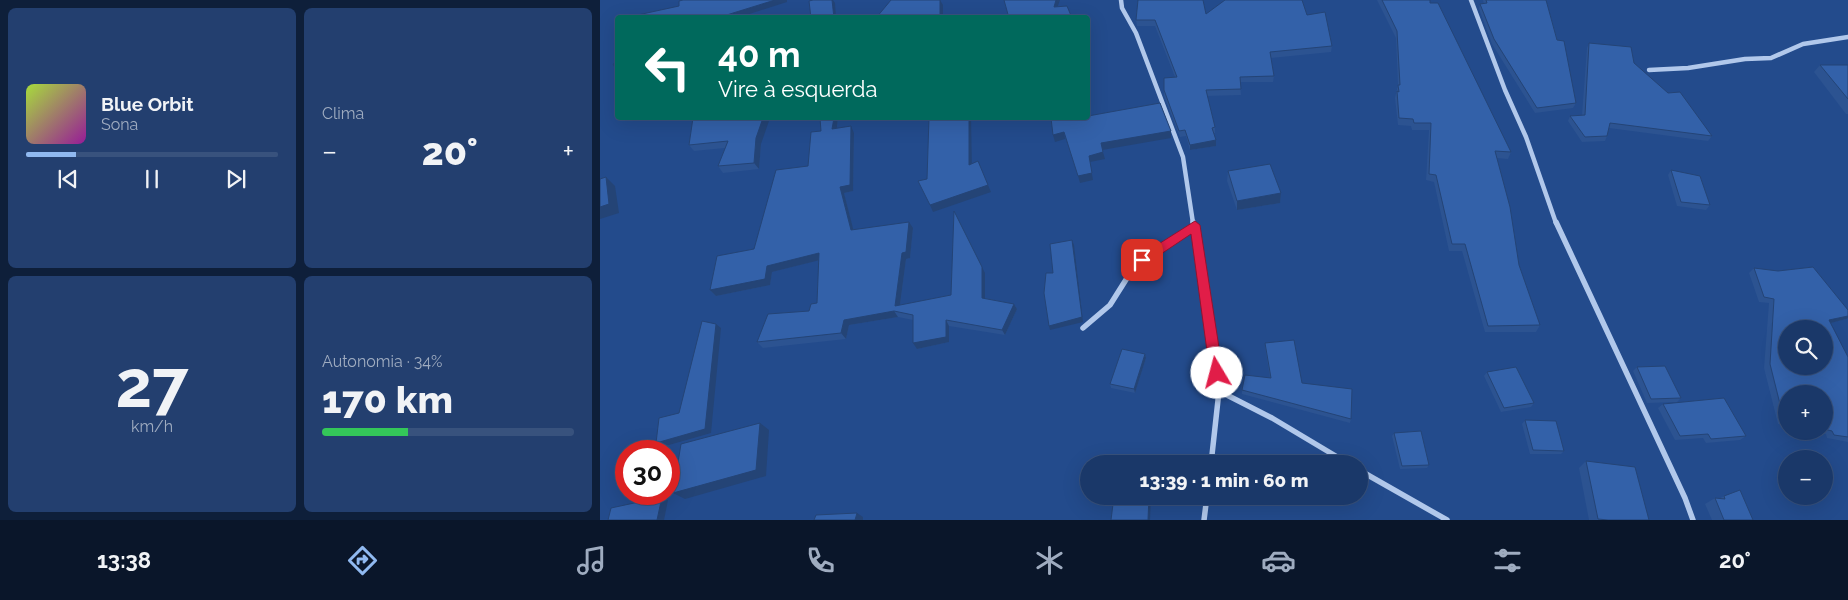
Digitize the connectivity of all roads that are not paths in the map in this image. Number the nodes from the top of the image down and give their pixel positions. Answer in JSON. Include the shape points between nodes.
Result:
{"nodes":[{"id":1,"x":1121,"y":0,"type":"edge"},
{"id":2,"x":1471,"y":0,"type":"edge"},
{"id":3,"x":1848,"y":37,"type":"edge"},
{"id":4,"x":1649,"y":70,"type":"dead end"},
{"id":5,"x":1195,"y":225,"type":"junction"},
{"id":6,"x":1083,"y":328,"type":"dead end"},
{"id":7,"x":1219,"y":391,"type":"junction"},
{"id":8,"x":1212,"y":455,"type":"edge"},
{"id":9,"x":1334,"y":455,"type":"edge"},
{"id":10,"x":1368,"y":475,"type":"edge"},
{"id":11,"x":1206,"y":505,"type":"edge"},
{"id":12,"x":1204,"y":520,"type":"edge"},
{"id":13,"x":1447,"y":520,"type":"edge"},
{"id":14,"x":1693,"y":520,"type":"edge"}],
"edges":[{"from":1,"to":5,"type":"street","via":[[1183,156]]},
{"from":2,"to":14,"type":"street","via":[[1557,225]]},
{"from":3,"to":4,"type":"street","via":[[1803,44],[1771,58]]},
{"from":5,"to":6,"type":"street","via":[[1134,267],[1110,305]]},
{"from":5,"to":7,"type":"street"},
{"from":7,"to":8,"type":"street"},
{"from":7,"to":9,"type":"street"},
{"from":10,"to":13,"type":"street"},
{"from":11,"to":12,"type":"street"}]}
